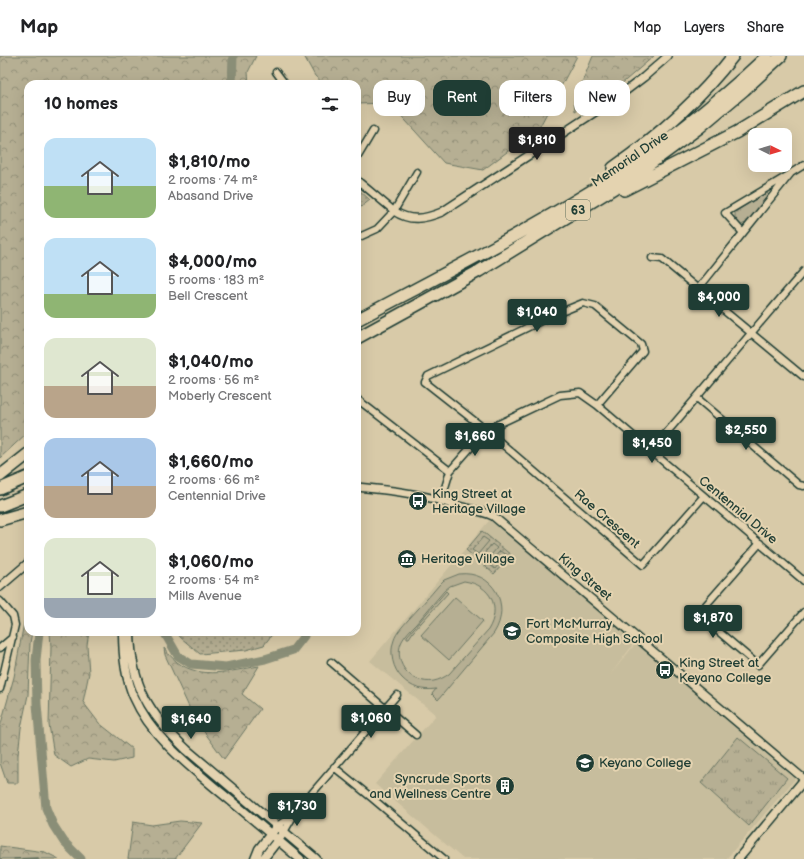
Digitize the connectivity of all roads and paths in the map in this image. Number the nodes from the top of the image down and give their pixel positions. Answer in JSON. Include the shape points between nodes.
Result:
{"nodes":[{"id":1,"x":668,"y":56,"type":"edge"},
{"id":2,"x":733,"y":56,"type":"edge"},
{"id":3,"x":767,"y":56,"type":"edge"},
{"id":4,"x":780,"y":56,"type":"edge"},
{"id":5,"x":276,"y":72,"type":"dead end"},
{"id":6,"x":282,"y":80,"type":"edge"},
{"id":7,"x":804,"y":91,"type":"edge"},
{"id":8,"x":372,"y":131,"type":"dead end"},
{"id":9,"x":361,"y":151,"type":"edge"},
{"id":10,"x":804,"y":165,"type":"edge"},
{"id":11,"x":417,"y":172,"type":"dead end"},
{"id":12,"x":792,"y":173,"type":"junction"},
{"id":13,"x":361,"y":183,"type":"edge"},
{"id":14,"x":394,"y":211,"type":"junction"},
{"id":15,"x":525,"y":230,"type":"junction"},
{"id":16,"x":546,"y":230,"type":"junction"},
{"id":17,"x":743,"y":233,"type":"junction"},
{"id":18,"x":361,"y":236,"type":"edge"},
{"id":19,"x":652,"y":258,"type":"dead end"},
{"id":20,"x":804,"y":271,"type":"edge"},
{"id":21,"x":698,"y":289,"type":"junction"},
{"id":22,"x":361,"y":318,"type":"edge"},
{"id":23,"x":751,"y":333,"type":"junction"},
{"id":24,"x":361,"y":336,"type":"edge"},
{"id":25,"x":804,"y":377,"type":"edge"},
{"id":26,"x":697,"y":398,"type":"junction"},
{"id":27,"x":361,"y":402,"type":"edge"},
{"id":28,"x":597,"y":405,"type":"junction"},
{"id":29,"x":486,"y":430,"type":"junction"},
{"id":30,"x":651,"y":451,"type":"junction"},
{"id":31,"x":24,"y":457,"type":"edge"},
{"id":32,"x":450,"y":471,"type":"junction"},
{"id":33,"x":0,"y":476,"type":"edge"},
{"id":34,"x":24,"y":479,"type":"edge"},
{"id":35,"x":804,"y":486,"type":"edge"},
{"id":36,"x":361,"y":488,"type":"edge"},
{"id":37,"x":0,"y":489,"type":"edge"},
{"id":38,"x":704,"y":496,"type":"junction"},
{"id":39,"x":24,"y":497,"type":"edge"},
{"id":40,"x":441,"y":501,"type":"junction"},
{"id":41,"x":0,"y":506,"type":"edge"},
{"id":42,"x":24,"y":513,"type":"edge"},
{"id":43,"x":0,"y":520,"type":"edge"},
{"id":44,"x":760,"y":543,"type":"junction"},
{"id":45,"x":24,"y":567,"type":"edge"},
{"id":46,"x":804,"y":581,"type":"edge"},
{"id":47,"x":0,"y":587,"type":"edge"},
{"id":48,"x":0,"y":601,"type":"edge"},
{"id":49,"x":804,"y":612,"type":"edge"},
{"id":50,"x":126,"y":636,"type":"edge"},
{"id":51,"x":127,"y":636,"type":"edge"},
{"id":52,"x":13,"y":637,"type":"junction"},
{"id":53,"x":0,"y":648,"type":"edge"},
{"id":54,"x":0,"y":660,"type":"edge"},
{"id":55,"x":331,"y":662,"type":"dead end"},
{"id":56,"x":7,"y":663,"type":"junction"},
{"id":57,"x":0,"y":689,"type":"edge"},
{"id":58,"x":397,"y":695,"type":"dead end"},
{"id":59,"x":386,"y":709,"type":"junction"},
{"id":60,"x":416,"y":735,"type":"dead end"},
{"id":61,"x":334,"y":768,"type":"junction"},
{"id":62,"x":804,"y":780,"type":"edge"},
{"id":63,"x":295,"y":813,"type":"junction"},
{"id":64,"x":277,"y":826,"type":"junction"},
{"id":65,"x":284,"y":832,"type":"junction"},
{"id":66,"x":270,"y":834,"type":"junction"},
{"id":67,"x":278,"y":840,"type":"junction"},
{"id":68,"x":255,"y":859,"type":"edge"},
{"id":69,"x":263,"y":859,"type":"edge"},
{"id":70,"x":300,"y":859,"type":"edge"},
{"id":71,"x":316,"y":859,"type":"edge"},
{"id":72,"x":444,"y":859,"type":"edge"},
{"id":73,"x":738,"y":859,"type":"edge"}],
"edges":[{"from":1,"to":14,"type":"street","via":[[615,99],[442,212],[419,218],[402,216]]},
{"from":2,"to":15,"type":"highway","via":[[692,102],[644,146]]},
{"from":3,"to":15,"type":"highway","name":"Memorial Drive","number":"63","via":[[698,116],[650,152],[593,190]]},
{"from":4,"to":16,"type":"highway","name":"Memorial Drive","number":"63","via":[[694,132],[632,177]]},
{"from":5,"to":6,"type":"street"},
{"from":7,"to":16,"type":"highway","via":[[737,132]]},
{"from":8,"to":9,"type":"street"},
{"from":10,"to":12,"type":"street"},
{"from":11,"to":14,"type":"street"},
{"from":12,"to":17,"type":"street"},
{"from":12,"to":17,"type":"street","via":[[725,213]]},
{"from":13,"to":14,"type":"street"},
{"from":14,"to":18,"type":"street","via":[[377,229]]},
{"from":15,"to":22,"type":"highway","name":"Memorial Drive","number":"63"},
{"from":16,"to":24,"type":"highway","name":"Memorial Drive","number":"63","via":[[479,271]]},
{"from":17,"to":21,"type":"street"},
{"from":19,"to":21,"type":"street","via":[[662,259]]},
{"from":20,"to":23,"type":"street"},
{"from":21,"to":23,"type":"street"},
{"from":23,"to":25,"type":"street"},
{"from":23,"to":26,"type":"street"},
{"from":26,"to":30,"type":"street"},
{"from":26,"to":35,"type":"street","via":[[799,485]]},
{"from":27,"to":32,"type":"street"},
{"from":28,"to":29,"type":"street","name":"Centennial Drive","via":[[580,392],[560,395]]},
{"from":28,"to":29,"type":"street","via":[[643,351],[641,344],[595,306],[584,303],[549,317],[428,376],[424,382]]},
{"from":28,"to":30,"type":"street","name":"Centennial Drive"},
{"from":29,"to":32,"type":"street","name":"Centennial Drive"},
{"from":29,"to":38,"type":"street","name":"Rae Crescent","via":[[643,565]]},
{"from":30,"to":38,"type":"street","name":"Centennial Drive"},
{"from":31,"to":33,"type":"highway"},
{"from":32,"to":40,"type":"street","name":"Centennial Drive"},
{"from":34,"to":37,"type":"highway"},
{"from":36,"to":40,"type":"street","name":"King Street"},
{"from":38,"to":44,"type":"street","name":"Centennial Drive"},
{"from":39,"to":41,"type":"highway"},
{"from":40,"to":62,"type":"street","name":"King Street","via":[[482,511],[499,521]]},
{"from":42,"to":43,"type":"highway"},
{"from":44,"to":46,"type":"street","name":"Centennial Drive"},
{"from":44,"to":49,"type":"street","via":[[698,614],[758,665]]},
{"from":45,"to":47,"type":"street"},
{"from":48,"to":52,"type":"street","via":[[13,616]]},
{"from":50,"to":66,"type":"main road","via":[[125,668],[129,683],[134,698],[153,728],[178,756]]},
{"from":51,"to":64,"type":"main road","via":[[137,678],[152,712],[187,750]]},
{"from":52,"to":53,"type":"street"},
{"from":52,"to":56,"type":"street"},
{"from":54,"to":56,"type":"street"},
{"from":55,"to":59,"type":"street"},
{"from":56,"to":57,"type":"street"},
{"from":58,"to":59,"type":"street"},
{"from":59,"to":60,"type":"street"},
{"from":59,"to":61,"type":"street"},
{"from":61,"to":63,"type":"street"},
{"from":61,"to":72,"type":"street"},
{"from":62,"to":73,"type":"main road"},
{"from":63,"to":64,"type":"street"},
{"from":63,"to":65,"type":"street"},
{"from":64,"to":65,"type":"main road"},
{"from":64,"to":66,"type":"main road"},
{"from":65,"to":67,"type":"main road"},
{"from":65,"to":71,"type":"main road"},
{"from":66,"to":67,"type":"main road"},
{"from":66,"to":68,"type":"main road"},
{"from":67,"to":69,"type":"main road"},
{"from":67,"to":70,"type":"main road"}]}
